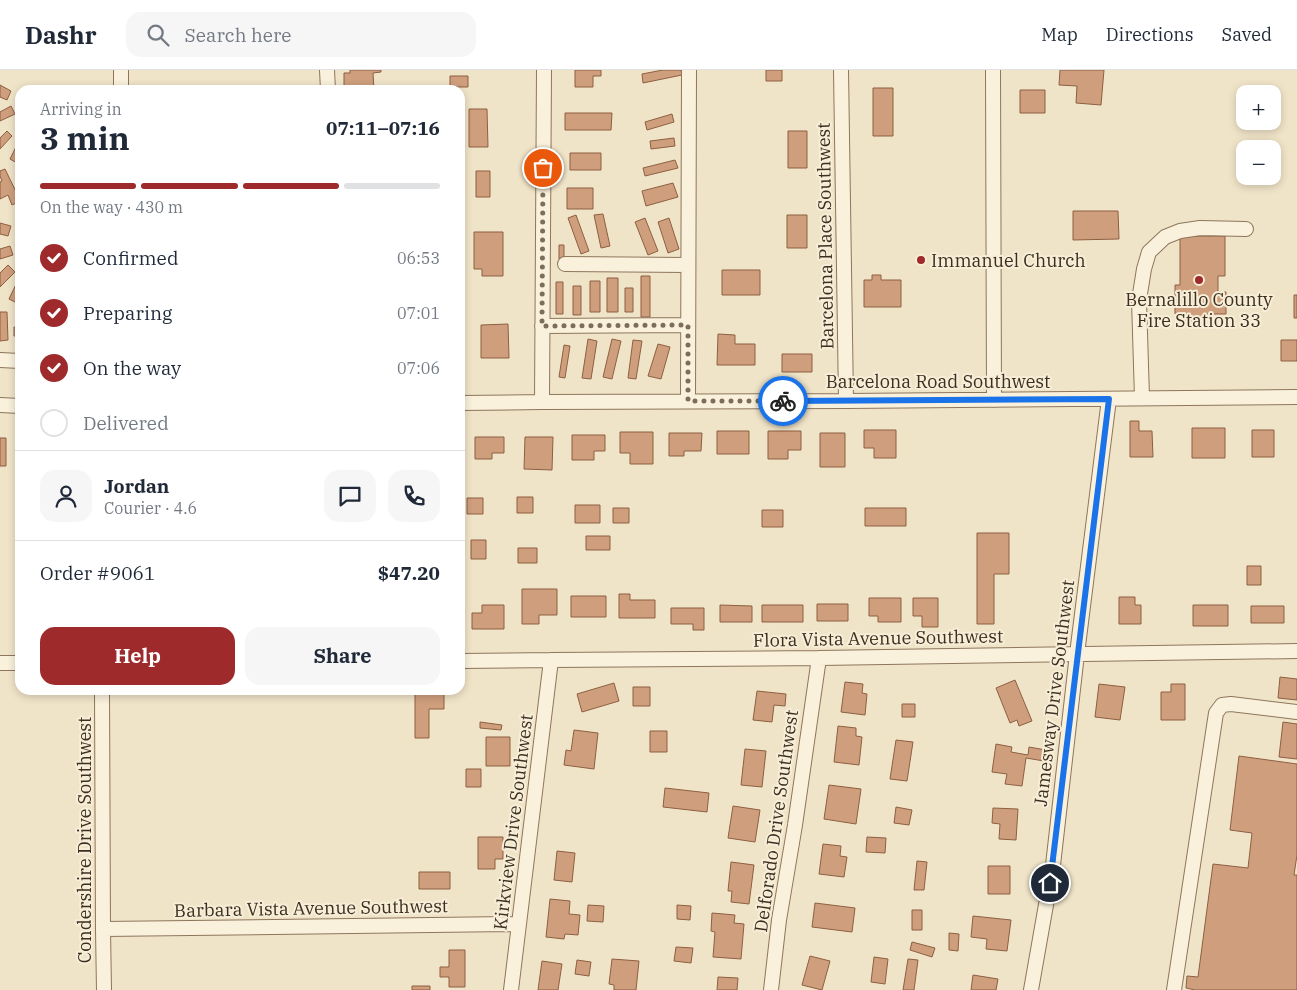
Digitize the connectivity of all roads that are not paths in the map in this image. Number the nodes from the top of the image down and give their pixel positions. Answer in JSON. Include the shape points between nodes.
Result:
{"nodes":[{"id":1,"x":121,"y":70,"type":"edge"},
{"id":2,"x":327,"y":70,"type":"edge"},
{"id":3,"x":544,"y":70,"type":"edge"},
{"id":4,"x":689,"y":70,"type":"edge"},
{"id":5,"x":840,"y":70,"type":"edge"},
{"id":6,"x":993,"y":70,"type":"edge"},
{"id":7,"x":121,"y":85,"type":"edge"},
{"id":8,"x":328,"y":85,"type":"edge"},
{"id":9,"x":1246,"y":229,"type":"dead end"},
{"id":10,"x":565,"y":264,"type":"dead end"},
{"id":11,"x":688,"y":265,"type":"junction"},
{"id":12,"x":688,"y":325,"type":"junction"},
{"id":13,"x":542,"y":326,"type":"junction"},
{"id":14,"x":0,"y":360,"type":"edge"},
{"id":15,"x":15,"y":361,"type":"edge"},
{"id":16,"x":1297,"y":397,"type":"edge"},
{"id":17,"x":1142,"y":398,"type":"junction"},
{"id":18,"x":1109,"y":399,"type":"junction"},
{"id":19,"x":994,"y":400,"type":"junction"},
{"id":20,"x":688,"y":401,"type":"junction"},
{"id":21,"x":846,"y":401,"type":"junction"},
{"id":22,"x":542,"y":402,"type":"junction"},
{"id":23,"x":465,"y":403,"type":"edge"},
{"id":24,"x":0,"y":405,"type":"edge"},
{"id":25,"x":15,"y":406,"type":"edge"},
{"id":26,"x":1297,"y":651,"type":"edge"},
{"id":27,"x":1077,"y":654,"type":"junction"},
{"id":28,"x":819,"y":658,"type":"junction"},
{"id":29,"x":551,"y":660,"type":"junction"},
{"id":30,"x":465,"y":661,"type":"edge"},
{"id":31,"x":0,"y":663,"type":"edge"},
{"id":32,"x":15,"y":663,"type":"edge"},
{"id":33,"x":102,"y":695,"type":"edge"},
{"id":34,"x":1297,"y":712,"type":"edge"},
{"id":35,"x":519,"y":924,"type":"junction"},
{"id":36,"x":103,"y":929,"type":"junction"},
{"id":37,"x":104,"y":990,"type":"edge"},
{"id":38,"x":511,"y":990,"type":"edge"},
{"id":39,"x":771,"y":990,"type":"edge"},
{"id":40,"x":1031,"y":990,"type":"edge"},
{"id":41,"x":1174,"y":990,"type":"edge"}],
"edges":[{"from":1,"to":7,"type":"street"},
{"from":2,"to":8,"type":"street"},
{"from":3,"to":13,"type":"street"},
{"from":4,"to":11,"type":"street"},
{"from":5,"to":21,"type":"street","name":"Barcelona Place Southwest"},
{"from":6,"to":19,"type":"street"},
{"from":9,"to":17,"type":"street","via":[[1180,231],[1165,237],[1149,252],[1139,300]]},
{"from":10,"to":11,"type":"street"},
{"from":11,"to":12,"type":"street"},
{"from":12,"to":13,"type":"street"},
{"from":12,"to":20,"type":"street"},
{"from":13,"to":22,"type":"street"},
{"from":14,"to":15,"type":"street"},
{"from":16,"to":17,"type":"street","name":"Barcelona Road Southwest"},
{"from":17,"to":18,"type":"street","name":"Barcelona Road Southwest"},
{"from":18,"to":19,"type":"street","name":"Barcelona Road Southwest"},
{"from":18,"to":27,"type":"street","name":"Jamesway Drive Southwest"},
{"from":19,"to":21,"type":"street","name":"Barcelona Road Southwest"},
{"from":20,"to":21,"type":"street","name":"Barcelona Road Southwest"},
{"from":20,"to":22,"type":"street","name":"Barcelona Road Southwest"},
{"from":22,"to":23,"type":"street","name":"Barcelona Road Southwest"},
{"from":24,"to":25,"type":"street"},
{"from":26,"to":27,"type":"street","name":"Flora Vista Avenue Southwest"},
{"from":27,"to":28,"type":"street","name":"Flora Vista Avenue Southwest"},
{"from":27,"to":40,"type":"street","name":"Jamesway Drive Southwest","via":[[1053,865]]},
{"from":28,"to":29,"type":"street","name":"Flora Vista Avenue Southwest"},
{"from":28,"to":39,"type":"street","name":"Delforado Drive Southwest"},
{"from":29,"to":30,"type":"street","name":"Flora Vista Avenue Southwest"},
{"from":29,"to":35,"type":"street","name":"Kirkview Drive Southwest"},
{"from":31,"to":32,"type":"street"},
{"from":33,"to":36,"type":"street","name":"Condershire Drive Southwest"},
{"from":34,"to":41,"type":"street","via":[[1231,704],[1222,706],[1216,713]]},
{"from":35,"to":36,"type":"street","name":"Barbara Vista Avenue Southwest"},
{"from":35,"to":38,"type":"street","name":"Kirkview Drive Southwest"},
{"from":36,"to":37,"type":"street","name":"Condershire Drive Southwest"}]}
